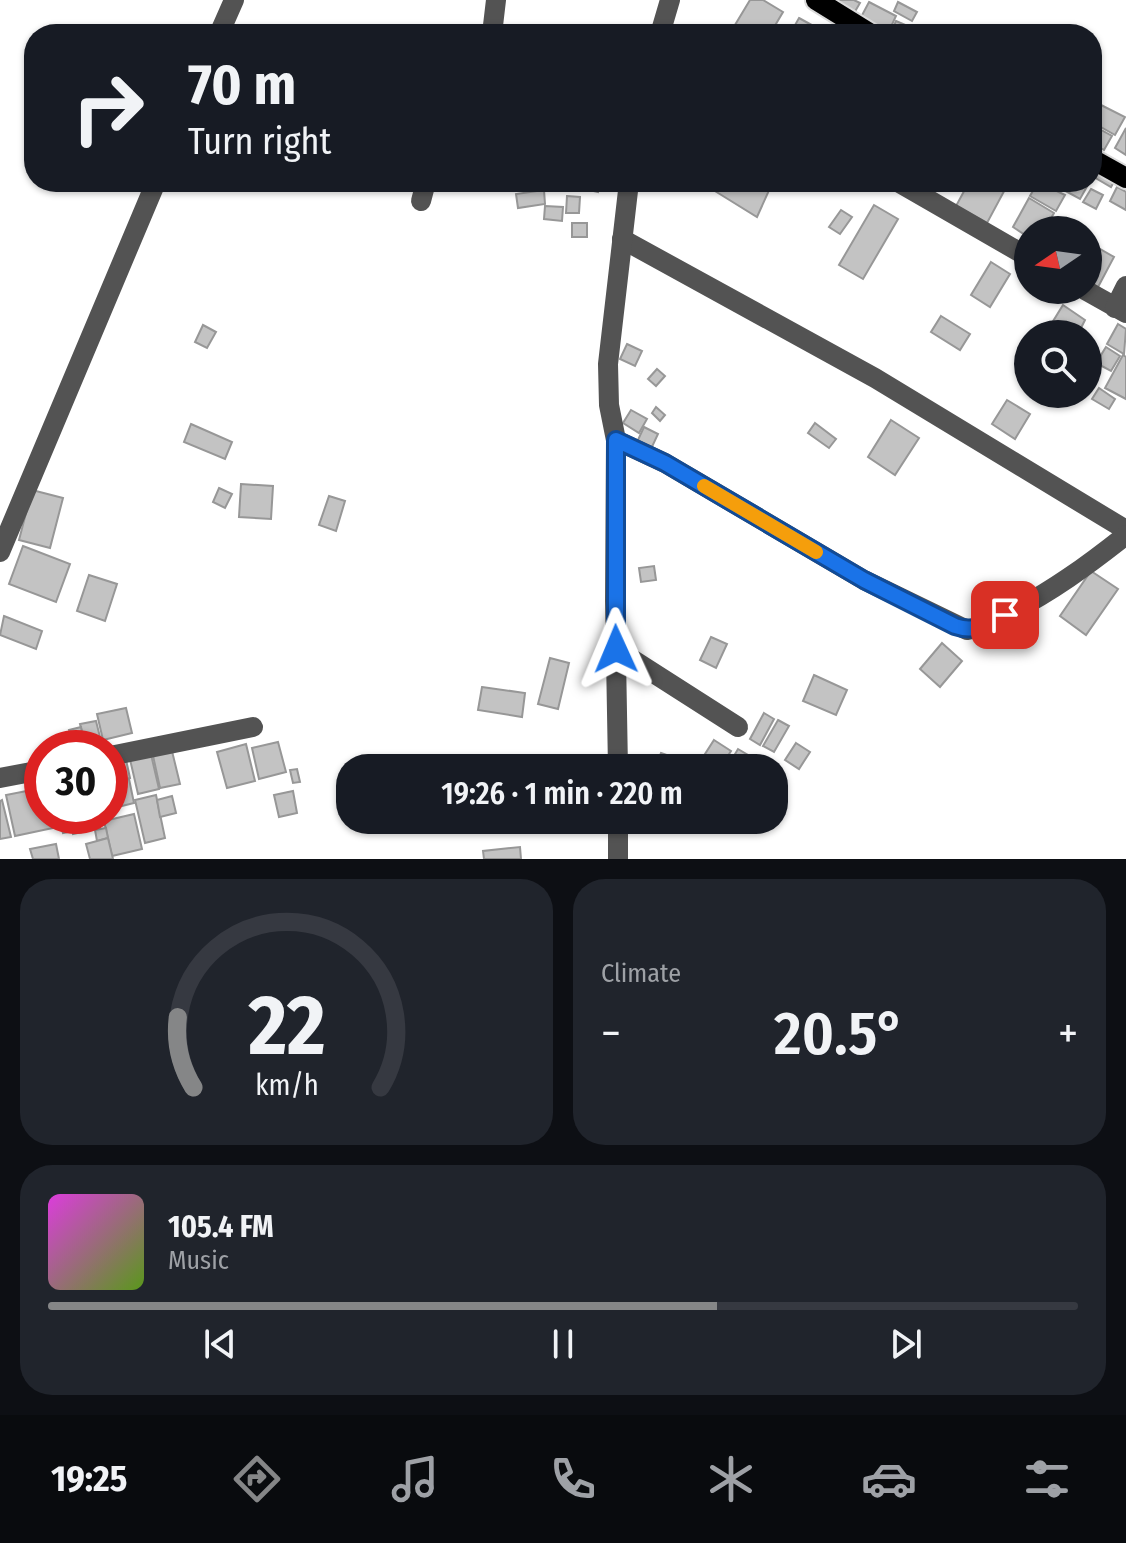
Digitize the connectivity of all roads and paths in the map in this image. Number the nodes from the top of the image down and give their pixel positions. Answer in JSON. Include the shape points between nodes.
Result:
{"nodes":[{"id":1,"x":234,"y":0,"type":"edge"},
{"id":2,"x":496,"y":0,"type":"edge"},
{"id":3,"x":670,"y":0,"type":"edge"},
{"id":4,"x":816,"y":0,"type":"edge"},
{"id":5,"x":223,"y":24,"type":"edge"},
{"id":6,"x":493,"y":24,"type":"edge"},
{"id":7,"x":663,"y":24,"type":"edge"},
{"id":8,"x":855,"y":24,"type":"edge"},
{"id":9,"x":1102,"y":165,"type":"edge"},
{"id":10,"x":1126,"y":178,"type":"edge"},
{"id":11,"x":152,"y":192,"type":"edge"},
{"id":12,"x":628,"y":192,"type":"edge"},
{"id":13,"x":915,"y":192,"type":"edge"},
{"id":14,"x":622,"y":239,"type":"junction"},
{"id":15,"x":1014,"y":249,"type":"edge"},
{"id":16,"x":1126,"y":286,"type":"edge"},
{"id":17,"x":1102,"y":299,"type":"edge"},
{"id":18,"x":1121,"y":310,"type":"edge"},
{"id":19,"x":616,"y":440,"type":"junction"},
{"id":20,"x":1126,"y":533,"type":"edge"},
{"id":21,"x":0,"y":552,"type":"edge"},
{"id":22,"x":616,"y":649,"type":"junction"},
{"id":23,"x":253,"y":727,"type":"dead end"},
{"id":24,"x":738,"y":727,"type":"dead end"},
{"id":25,"x":128,"y":752,"type":"edge"},
{"id":26,"x":618,"y":754,"type":"edge"},
{"id":27,"x":24,"y":773,"type":"edge"},
{"id":28,"x":0,"y":778,"type":"edge"},
{"id":29,"x":618,"y":834,"type":"edge"},
{"id":30,"x":618,"y":859,"type":"edge"}],
"edges":[{"from":1,"to":5,"type":"street"},
{"from":2,"to":6,"type":"street"},
{"from":3,"to":7,"type":"street"},
{"from":4,"to":8,"type":"main road"},
{"from":9,"to":10,"type":"main road"},
{"from":11,"to":21,"type":"street"},
{"from":12,"to":14,"type":"street"},
{"from":13,"to":15,"type":"street"},
{"from":14,"to":19,"type":"street","via":[[608,364]]},
{"from":14,"to":20,"type":"street","via":[[875,378]]},
{"from":16,"to":18,"type":"street"},
{"from":17,"to":18,"type":"street"},
{"from":19,"to":20,"type":"street","via":[[665,463],[864,580],[967,630],[1033,601]]},
{"from":19,"to":22,"type":"street"},
{"from":22,"to":24,"type":"street"},
{"from":22,"to":26,"type":"street"},
{"from":23,"to":25,"type":"street"},
{"from":27,"to":28,"type":"street"},
{"from":29,"to":30,"type":"street"}]}
